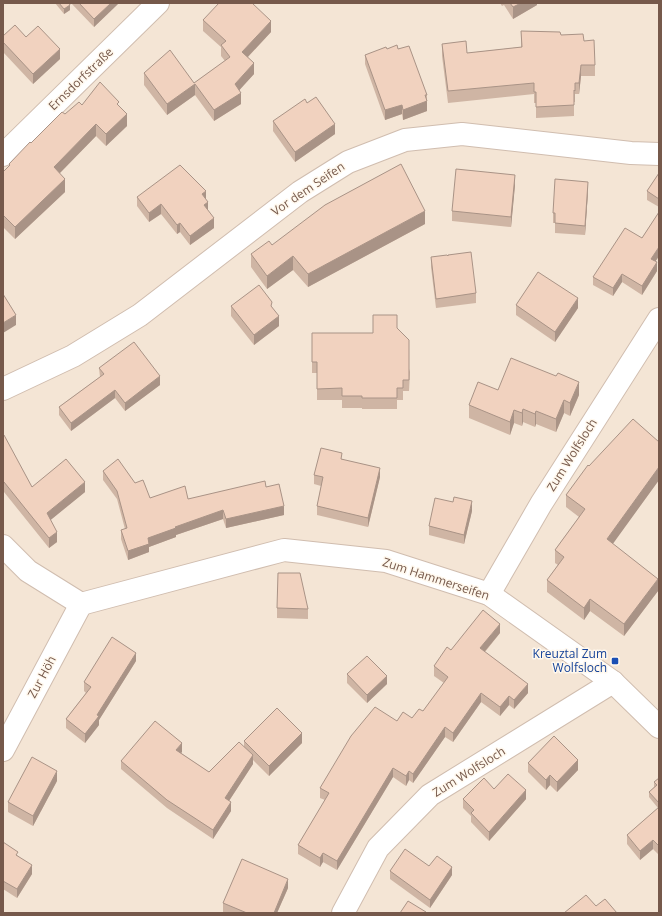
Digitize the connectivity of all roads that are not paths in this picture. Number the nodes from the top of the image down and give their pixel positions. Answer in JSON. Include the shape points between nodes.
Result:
{"nodes":[{"id":1,"x":158,"y":3,"type":"edge"},
{"id":2,"x":659,"y":154,"type":"edge"},
{"id":3,"x":3,"y":155,"type":"edge"},
{"id":4,"x":659,"y":319,"type":"edge"},
{"id":5,"x":3,"y":389,"type":"edge"},
{"id":6,"x":3,"y":546,"type":"edge"},
{"id":7,"x":489,"y":594,"type":"junction"},
{"id":8,"x":82,"y":604,"type":"junction"},
{"id":9,"x":613,"y":682,"type":"junction"},
{"id":10,"x":659,"y":727,"type":"edge"},
{"id":11,"x":3,"y":750,"type":"edge"},
{"id":12,"x":343,"y":913,"type":"edge"}],
"edges":[{"from":1,"to":3,"type":"street","name":"Ernsdorfstraße"},
{"from":2,"to":5,"type":"street","name":"Vor dem Seifen","via":[[462,134],[405,140],[342,165],[300,192],[140,315],[73,356]]},
{"from":4,"to":7,"type":"street","name":"Zum Wolfsloch","via":[[541,504]]},
{"from":6,"to":8,"type":"street","via":[[28,572]]},
{"from":7,"to":8,"type":"street","name":"Zum Hammerseifen","via":[[386,561],[284,550]]},
{"from":7,"to":9,"type":"street","name":"Zum Hammerseifen"},
{"from":8,"to":11,"type":"street","name":"Zur Höh"},
{"from":9,"to":10,"type":"street","name":"Zum Hammerseifen"},
{"from":9,"to":12,"type":"street","name":"Zum Wolfsloch","via":[[430,795],[378,848]]}]}
